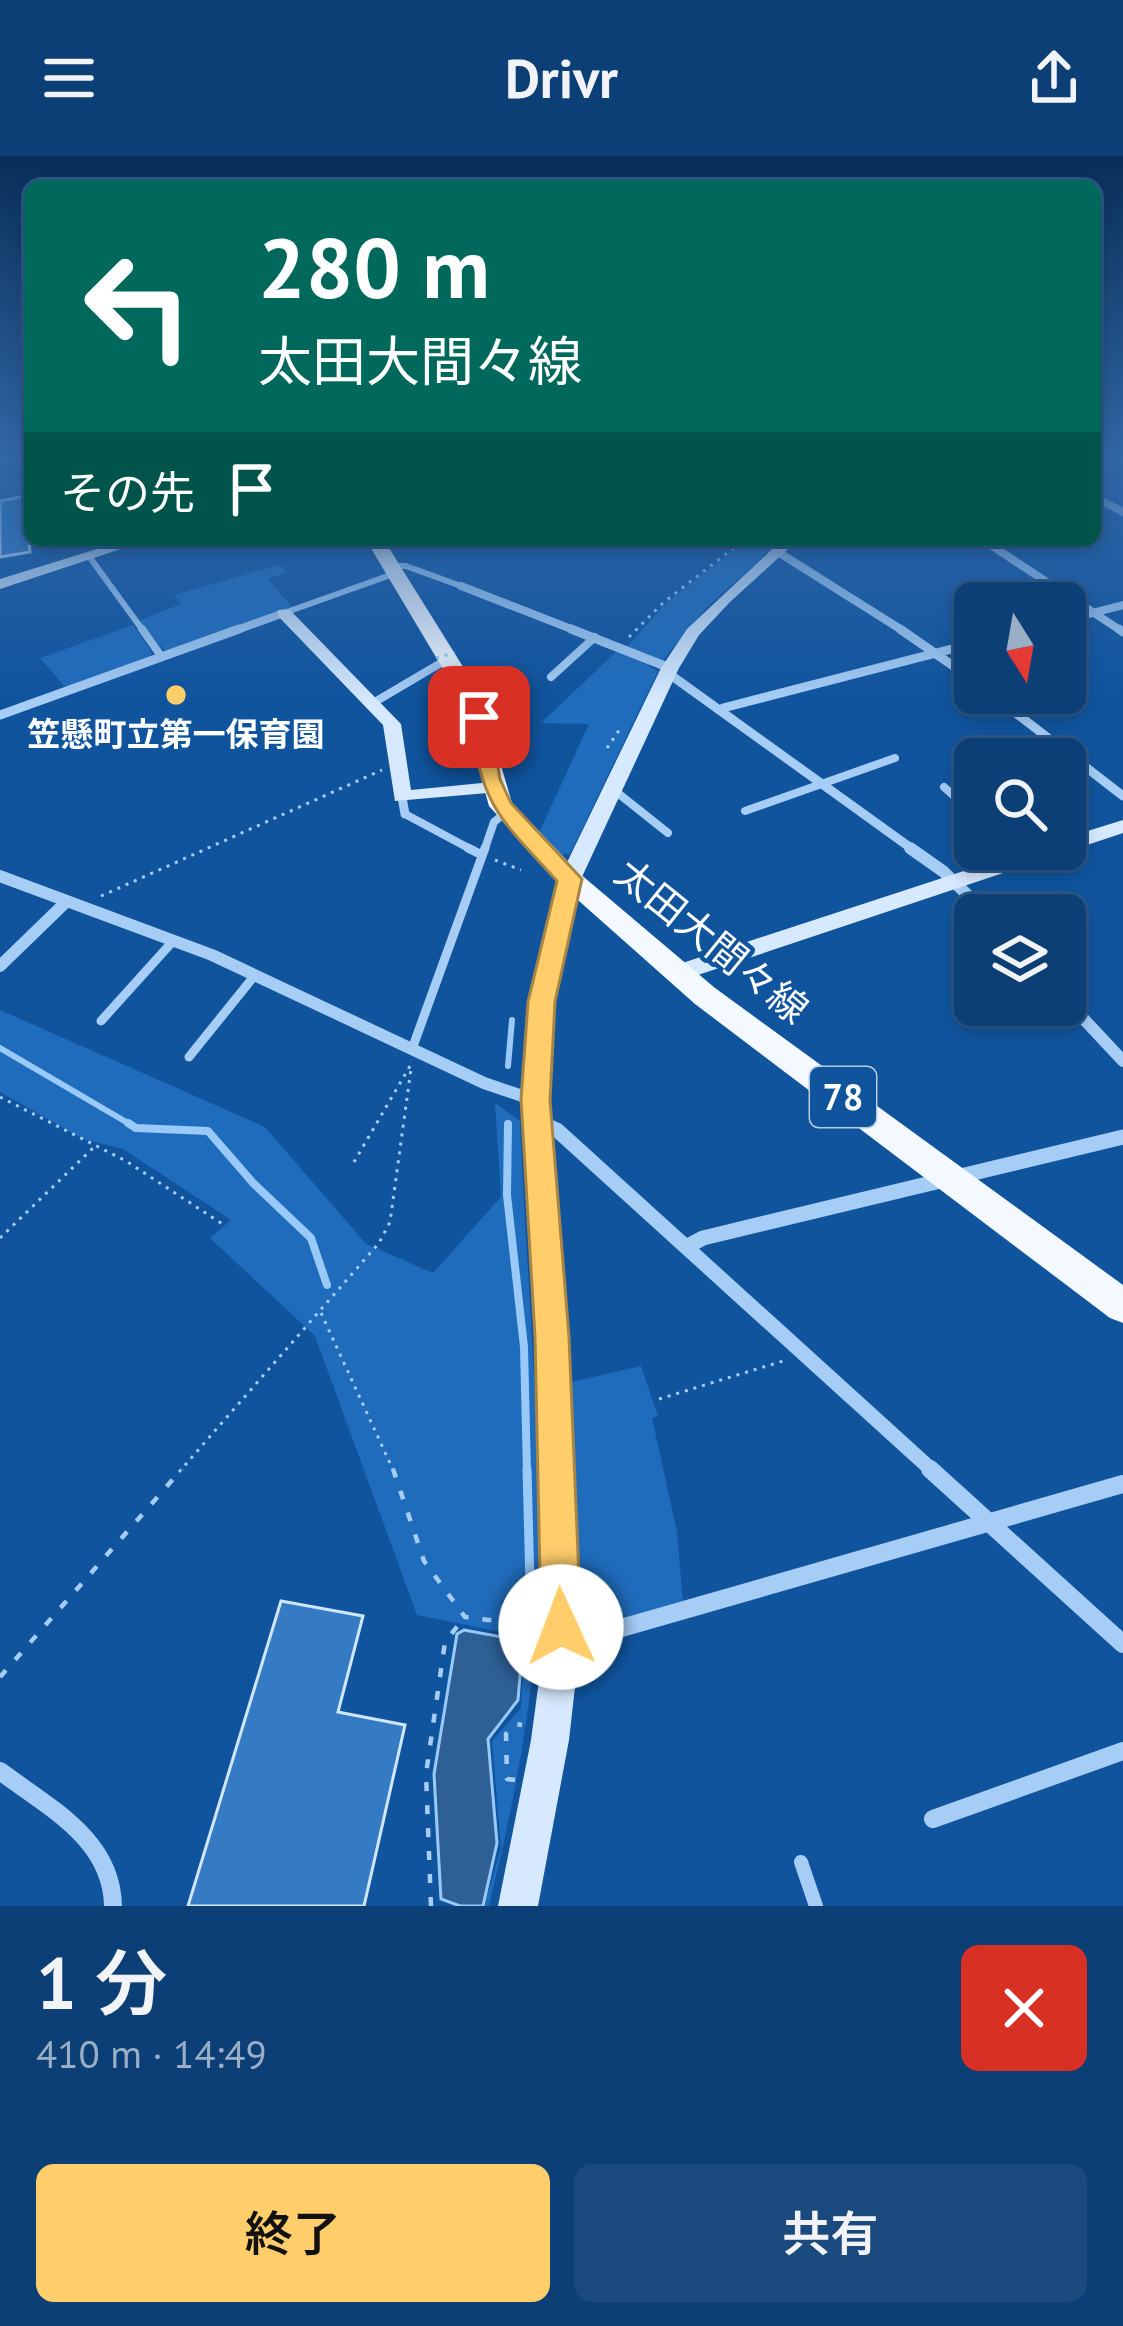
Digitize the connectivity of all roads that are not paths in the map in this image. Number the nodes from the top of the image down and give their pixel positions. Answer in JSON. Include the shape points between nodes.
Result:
{"nodes":[{"id":1,"x":125,"y":546,"type":"edge"},
{"id":2,"x":379,"y":546,"type":"edge"},
{"id":3,"x":784,"y":546,"type":"edge"},
{"id":4,"x":991,"y":546,"type":"edge"},
{"id":5,"x":91,"y":559,"type":"junction"},
{"id":6,"x":394,"y":570,"type":"junction"},
{"id":7,"x":0,"y":584,"type":"edge"},
{"id":8,"x":461,"y":586,"type":"joint"},
{"id":9,"x":1123,"y":604,"type":"edge"},
{"id":10,"x":1094,"y":612,"type":"junction"},
{"id":11,"x":284,"y":613,"type":"junction"},
{"id":12,"x":1086,"y":614,"type":"edge"},
{"id":13,"x":1123,"y":632,"type":"edge"},
{"id":14,"x":595,"y":637,"type":"junction"},
{"id":15,"x":954,"y":649,"type":"edge"},
{"id":16,"x":938,"y":653,"type":"junction"},
{"id":17,"x":161,"y":656,"type":"junction"},
{"id":18,"x":446,"y":657,"type":"junction"},
{"id":19,"x":954,"y":665,"type":"edge"},
{"id":20,"x":669,"y":670,"type":"junction"},
{"id":21,"x":551,"y":677,"type":"dead end"},
{"id":22,"x":373,"y":703,"type":"junction"},
{"id":23,"x":723,"y":708,"type":"junction"},
{"id":24,"x":1017,"y":714,"type":"edge"},
{"id":25,"x":0,"y":715,"type":"edge"},
{"id":26,"x":895,"y":758,"type":"dead end"},
{"id":27,"x":826,"y":784,"type":"junction"},
{"id":28,"x":944,"y":787,"type":"dead end"},
{"id":29,"x":492,"y":788,"type":"junction"},
{"id":30,"x":614,"y":790,"type":"junction"},
{"id":31,"x":954,"y":796,"type":"edge"},
{"id":32,"x":1123,"y":796,"type":"edge"},
{"id":33,"x":404,"y":805,"type":"junction"},
{"id":34,"x":745,"y":811,"type":"dead end"},
{"id":35,"x":506,"y":813,"type":"junction"},
{"id":36,"x":1123,"y":826,"type":"edge"},
{"id":37,"x":668,"y":832,"type":"dead end"},
{"id":38,"x":1086,"y":838,"type":"edge"},
{"id":39,"x":482,"y":855,"type":"junction"},
{"id":40,"x":980,"y":870,"type":"edge"},
{"id":41,"x":0,"y":876,"type":"edge"},
{"id":42,"x":570,"y":879,"type":"junction"},
{"id":43,"x":954,"y":881,"type":"junction"},
{"id":44,"x":967,"y":894,"type":"edge"},
{"id":45,"x":67,"y":901,"type":"junction"},
{"id":46,"x":174,"y":940,"type":"junction"},
{"id":47,"x":0,"y":966,"type":"edge"},
{"id":48,"x":678,"y":973,"type":"junction"},
{"id":49,"x":255,"y":975,"type":"junction"},
{"id":50,"x":101,"y":1021,"type":"dead end"},
{"id":51,"x":1086,"y":1021,"type":"edge"},
{"id":52,"x":416,"y":1056,"type":"junction"},
{"id":53,"x":188,"y":1057,"type":"dead end"},
{"id":54,"x":1123,"y":1061,"type":"edge"},
{"id":55,"x":536,"y":1110,"type":"junction"},
{"id":56,"x":1123,"y":1137,"type":"edge"},
{"id":57,"x":953,"y":1179,"type":"junction"},
{"id":58,"x":686,"y":1247,"type":"junction"},
{"id":59,"x":1123,"y":1306,"type":"edge"},
{"id":60,"x":1123,"y":1484,"type":"edge"},
{"id":61,"x":991,"y":1522,"type":"junction"},
{"id":62,"x":562,"y":1635,"type":"junction"},
{"id":63,"x":1123,"y":1644,"type":"edge"},
{"id":64,"x":1123,"y":1750,"type":"edge"},
{"id":65,"x":0,"y":1771,"type":"edge"},
{"id":66,"x":933,"y":1819,"type":"dead end"},
{"id":67,"x":801,"y":1862,"type":"dead end"},
{"id":68,"x":113,"y":1906,"type":"edge"},
{"id":69,"x":518,"y":1906,"type":"edge"},
{"id":70,"x":816,"y":1906,"type":"edge"}],
"edges":[{"from":1,"to":5,"type":"street"},
{"from":2,"to":6,"type":"main road","name":"太田大間々線","number":"78"},
{"from":3,"to":16,"type":"street"},
{"from":3,"to":20,"type":"street","via":[[693,632]]},
{"from":4,"to":10,"type":"street"},
{"from":5,"to":7,"type":"street"},
{"from":5,"to":17,"type":"lane"},
{"from":6,"to":8,"type":"lane","via":[[406,566]]},
{"from":6,"to":11,"type":"lane"},
{"from":6,"to":18,"type":"main road","name":"太田大間々線","number":"78"},
{"from":8,"to":14,"type":"street"},
{"from":9,"to":10,"type":"street"},
{"from":10,"to":12,"type":"street"},
{"from":10,"to":13,"type":"street"},
{"from":11,"to":17,"type":"street"},
{"from":11,"to":22,"type":"street"},
{"from":14,"to":20,"type":"street"},
{"from":14,"to":21,"type":"lane"},
{"from":15,"to":16,"type":"street"},
{"from":16,"to":19,"type":"street"},
{"from":16,"to":23,"type":"street"},
{"from":17,"to":25,"type":"street"},
{"from":18,"to":22,"type":"lane"},
{"from":18,"to":29,"type":"main road","name":"太田大間々線","number":"78","via":[[479,717]]},
{"from":20,"to":23,"type":"street"},
{"from":20,"to":30,"type":"street"},
{"from":22,"to":33,"type":"street","via":[[395,731]]},
{"from":23,"to":27,"type":"street"},
{"from":24,"to":32,"type":"street"},
{"from":26,"to":27,"type":"lane"},
{"from":27,"to":34,"type":"lane"},
{"from":27,"to":43,"type":"street"},
{"from":28,"to":31,"type":"lane"},
{"from":29,"to":33,"type":"street"},
{"from":29,"to":35,"type":"main road","name":"太田大間々線","number":"78"},
{"from":30,"to":37,"type":"lane"},
{"from":30,"to":42,"type":"street"},
{"from":33,"to":39,"type":"lane"},
{"from":35,"to":39,"type":"lane"},
{"from":35,"to":42,"type":"main road","name":"太田大間々線","number":"78"},
{"from":36,"to":38,"type":"street"},
{"from":39,"to":52,"type":"lane"},
{"from":40,"to":43,"type":"street"},
{"from":41,"to":45,"type":"street"},
{"from":42,"to":48,"type":"main road","name":"太田大間々線","number":"78"},
{"from":42,"to":55,"type":"street","via":[[542,1002]]},
{"from":43,"to":44,"type":"street"},
{"from":43,"to":48,"type":"street"},
{"from":45,"to":46,"type":"street"},
{"from":45,"to":47,"type":"street"},
{"from":46,"to":49,"type":"street"},
{"from":46,"to":50,"type":"lane"},
{"from":48,"to":57,"type":"main road","name":"太田大間々線","number":"78"},
{"from":49,"to":52,"type":"street"},
{"from":49,"to":53,"type":"lane"},
{"from":51,"to":54,"type":"street"},
{"from":52,"to":55,"type":"street"},
{"from":55,"to":58,"type":"street"},
{"from":55,"to":62,"type":"street"},
{"from":56,"to":57,"type":"street"},
{"from":57,"to":58,"type":"street"},
{"from":57,"to":59,"type":"main road","name":"太田大間々線","number":"78"},
{"from":58,"to":61,"type":"street"},
{"from":60,"to":61,"type":"street"},
{"from":61,"to":62,"type":"street","via":[[621,1631]]},
{"from":61,"to":63,"type":"street"},
{"from":62,"to":69,"type":"street"},
{"from":64,"to":66,"type":"street"},
{"from":65,"to":68,"type":"street","via":[[98,1851],[112,1870]]},
{"from":67,"to":70,"type":"lane"}]}
